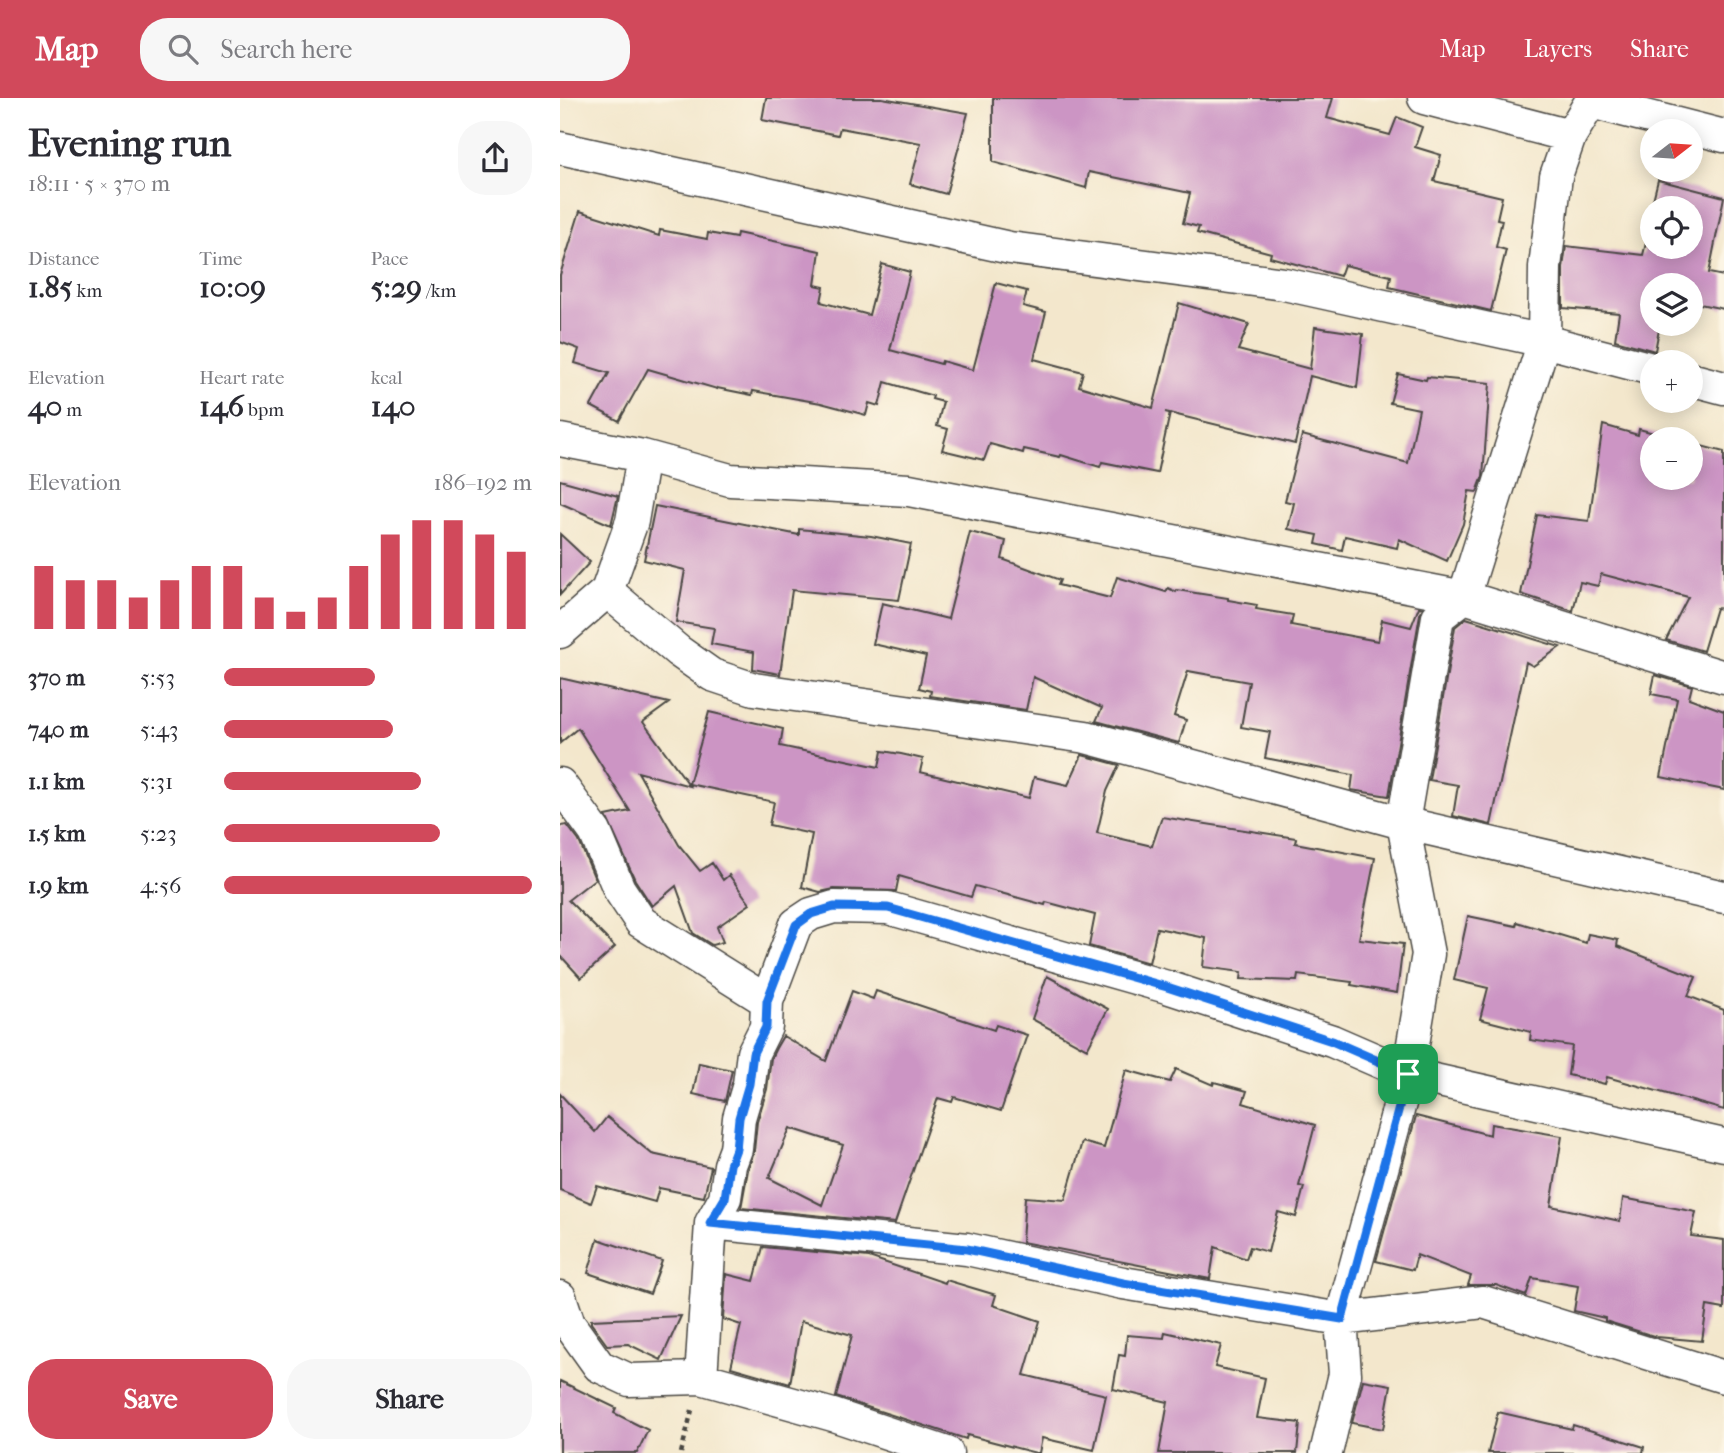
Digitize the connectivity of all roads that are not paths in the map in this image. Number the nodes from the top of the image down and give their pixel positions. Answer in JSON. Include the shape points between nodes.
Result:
{"nodes":[{"id":1,"x":1424,"y":98,"type":"edge"},
{"id":2,"x":1592,"y":100,"type":"edge"},
{"id":3,"x":1570,"y":136,"type":"junction"},
{"id":4,"x":1724,"y":136,"type":"edge"},
{"id":5,"x":560,"y":148,"type":"edge"},
{"id":6,"x":1544,"y":341,"type":"junction"},
{"id":7,"x":1640,"y":366,"type":"edge"},
{"id":8,"x":1703,"y":382,"type":"edge"},
{"id":9,"x":1724,"y":388,"type":"edge"},
{"id":10,"x":560,"y":440,"type":"edge"},
{"id":11,"x":643,"y":456,"type":"junction"},
{"id":12,"x":607,"y":591,"type":"junction"},
{"id":13,"x":1464,"y":597,"type":"junction"},
{"id":14,"x":560,"y":632,"type":"edge"},
{"id":15,"x":1724,"y":677,"type":"edge"},
{"id":16,"x":560,"y":785,"type":"edge"},
{"id":17,"x":1403,"y":823,"type":"junction"},
{"id":18,"x":1724,"y":897,"type":"edge"},
{"id":19,"x":767,"y":1001,"type":"junction"},
{"id":20,"x":1408,"y":1074,"type":"junction"},
{"id":21,"x":1724,"y":1145,"type":"edge"},
{"id":22,"x":710,"y":1223,"type":"junction"},
{"id":23,"x":563,"y":1317,"type":"edge"},
{"id":24,"x":1342,"y":1319,"type":"junction"},
{"id":25,"x":1724,"y":1377,"type":"edge"},
{"id":26,"x":701,"y":1378,"type":"junction"},
{"id":27,"x":947,"y":1453,"type":"edge"},
{"id":28,"x":1326,"y":1453,"type":"edge"}],
"edges":[{"from":1,"to":3,"type":"street"},
{"from":2,"to":3,"type":"street"},
{"from":2,"to":4,"type":"street"},
{"from":3,"to":6,"type":"street","via":[[1556,176],[1545,267]]},
{"from":5,"to":6,"type":"street","via":[[1010,248],[1284,284]]},
{"from":6,"to":7,"type":"street"},
{"from":6,"to":13,"type":"street"},
{"from":8,"to":9,"type":"street"},
{"from":10,"to":11,"type":"street"},
{"from":11,"to":12,"type":"street","via":[[632,521]]},
{"from":11,"to":13,"type":"street","via":[[730,480],[909,491]]},
{"from":12,"to":14,"type":"street"},
{"from":12,"to":17,"type":"street","via":[[712,675],[754,689],[1086,737]]},
{"from":13,"to":15,"type":"street"},
{"from":13,"to":17,"type":"street","via":[[1438,617]]},
{"from":16,"to":19,"type":"street","via":[[595,832],[619,889],[641,922]]},
{"from":17,"to":18,"type":"street"},
{"from":17,"to":20,"type":"street","via":[[1428,954]]},
{"from":19,"to":20,"type":"street","via":[[796,925],[811,914],[834,907],[888,908],[1167,987],[1332,1041]]},
{"from":19,"to":22,"type":"street","via":[[766,1027],[753,1053],[725,1198]]},
{"from":20,"to":21,"type":"street"},
{"from":20,"to":24,"type":"street"},
{"from":22,"to":24,"type":"street","via":[[967,1249],[1123,1283]]},
{"from":22,"to":26,"type":"street"},
{"from":23,"to":26,"type":"street","via":[[599,1366],[629,1380]]},
{"from":24,"to":25,"type":"street","via":[[1483,1302]]},
{"from":24,"to":28,"type":"street","via":[[1345,1374]]},
{"from":26,"to":27,"type":"street"}]}
